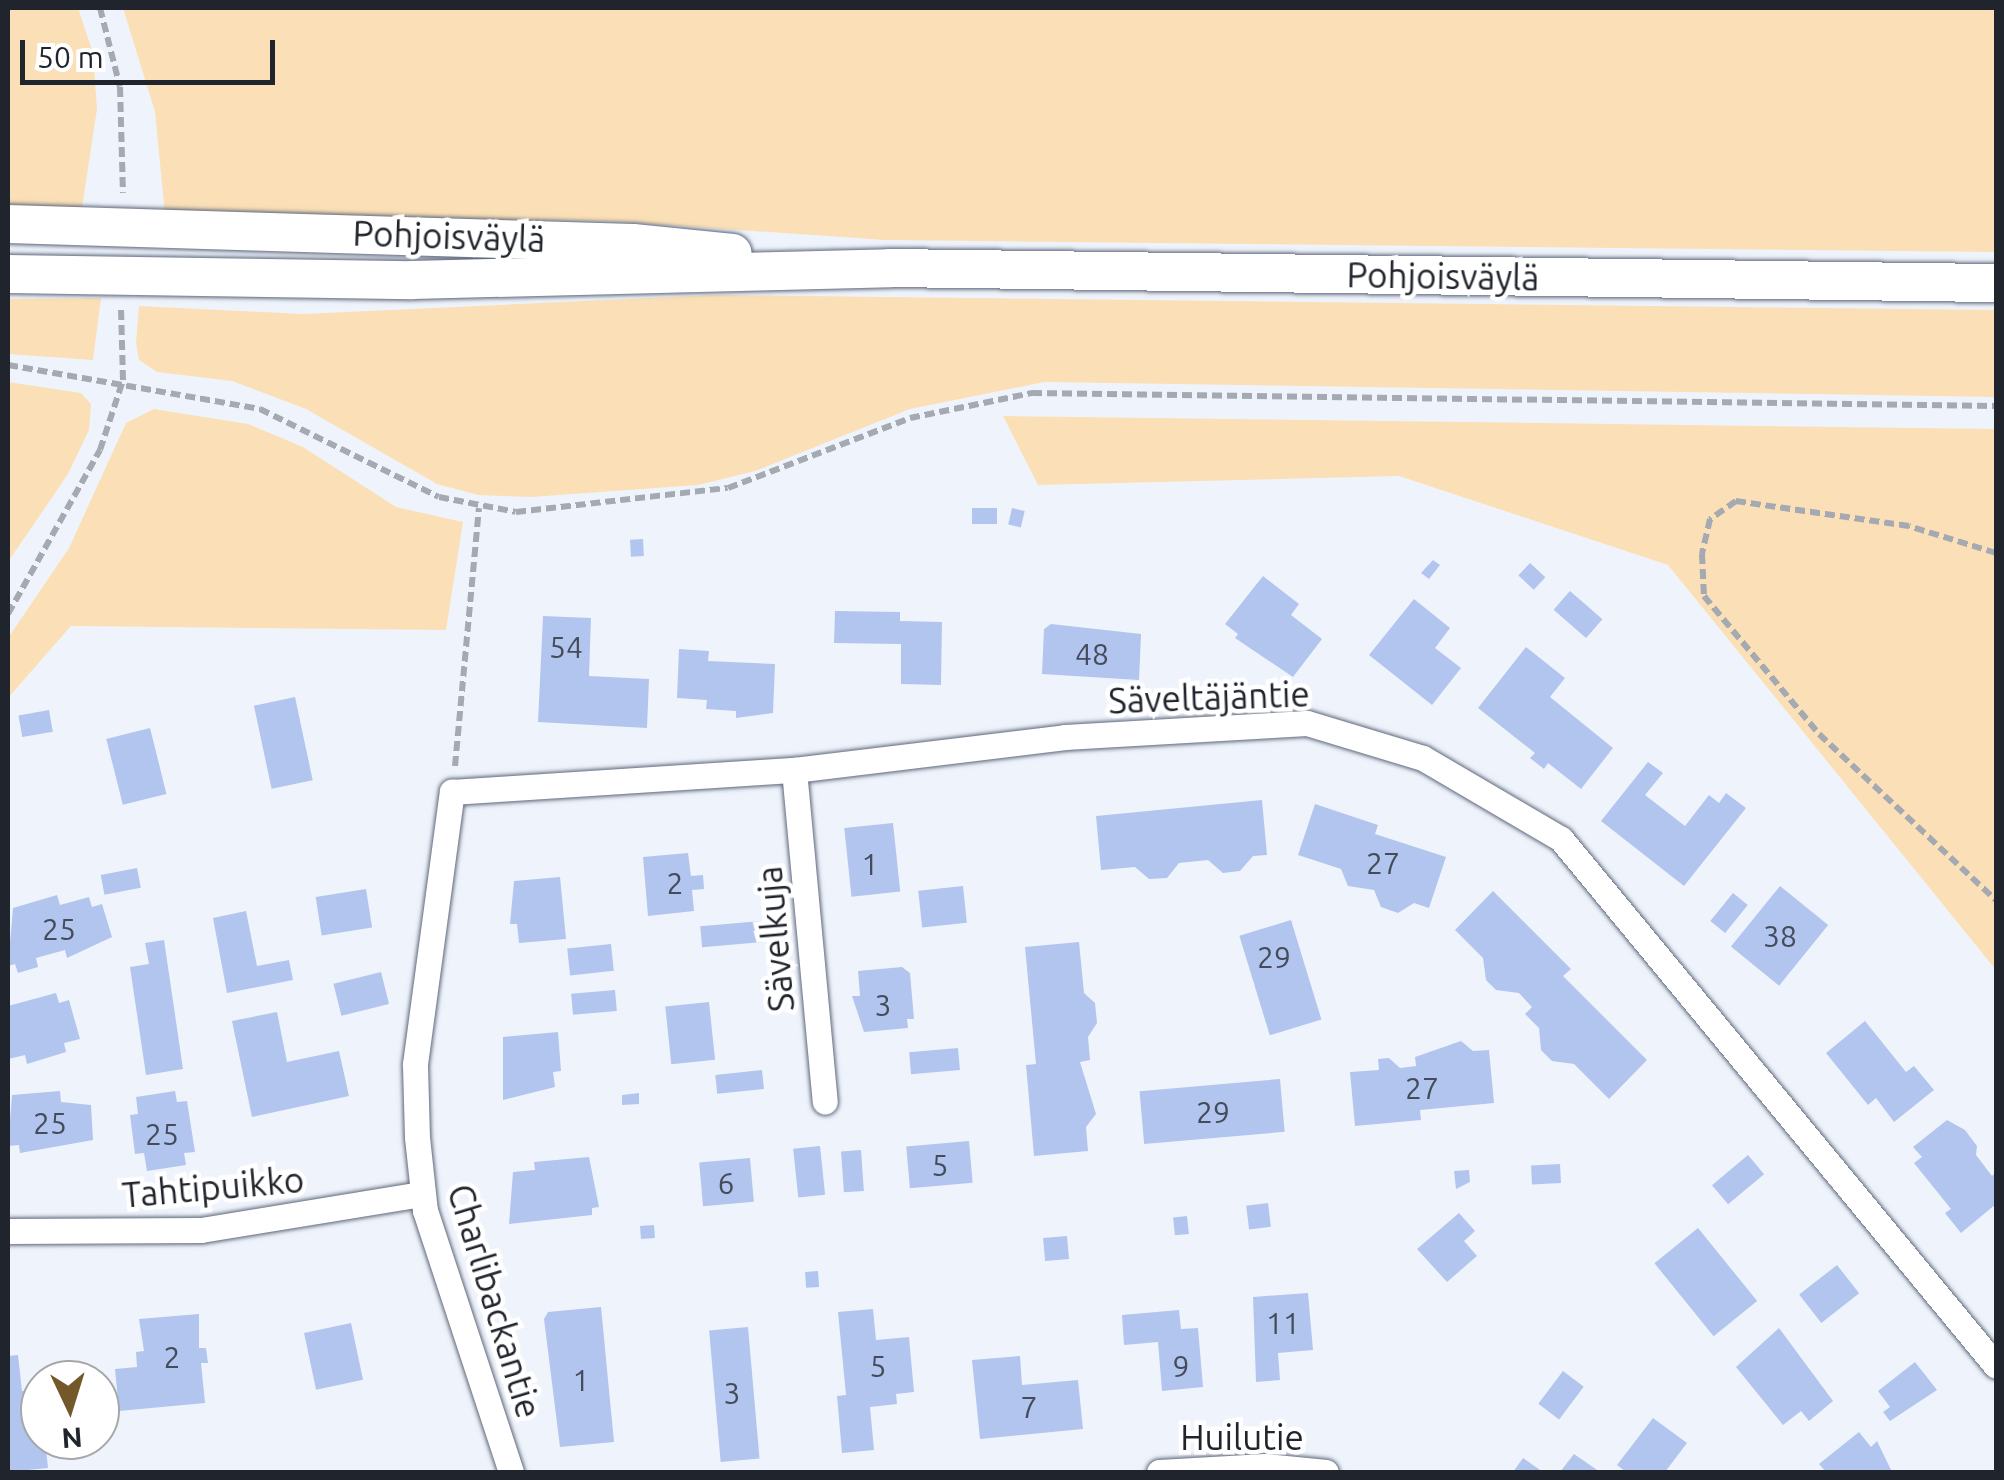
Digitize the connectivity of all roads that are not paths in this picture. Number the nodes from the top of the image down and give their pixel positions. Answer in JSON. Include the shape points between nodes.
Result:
{"nodes":[{"id":1,"x":8,"y":224,"type":"edge"},
{"id":2,"x":890,"y":268,"type":"junction"},
{"id":3,"x":8,"y":274,"type":"edge"},
{"id":4,"x":1996,"y":283,"type":"edge"},
{"id":5,"x":794,"y":770,"type":"junction"},
{"id":6,"x":452,"y":792,"type":"joint"},
{"id":7,"x":825,"y":1102,"type":"dead end"},
{"id":8,"x":422,"y":1194,"type":"junction"},
{"id":9,"x":8,"y":1231,"type":"edge"},
{"id":10,"x":1996,"y":1366,"type":"edge"},
{"id":11,"x":510,"y":1472,"type":"edge"},
{"id":12,"x":1159,"y":1472,"type":"edge"},
{"id":13,"x":1326,"y":1472,"type":"edge"}],
"edges":[{"from":1,"to":2,"type":"main road","name":"Pohjoisväylä","via":[[634,243]]},
{"from":2,"to":3,"type":"main road","name":"Pohjoisväylä","via":[[412,280]]},
{"from":2,"to":4,"type":"main road","name":"Pohjoisväylä"},
{"from":5,"to":6,"type":"street","name":"Säveltäjäntie"},
{"from":5,"to":7,"type":"street","name":"Sävelkuja"},
{"from":5,"to":10,"type":"street","name":"Säveltäjäntie","via":[[1065,737],[1290,724],[1362,736],[1423,758],[1561,839]]},
{"from":6,"to":8,"type":"street","name":"Charlibackantie","via":[[415,1064]]},
{"from":8,"to":9,"type":"street","name":"Tahtipuikko","via":[[201,1230]]},
{"from":8,"to":11,"type":"street","name":"Charlibackantie"},
{"from":12,"to":13,"type":"street","name":"Huilutie","via":[[1265,1466]]}]}
